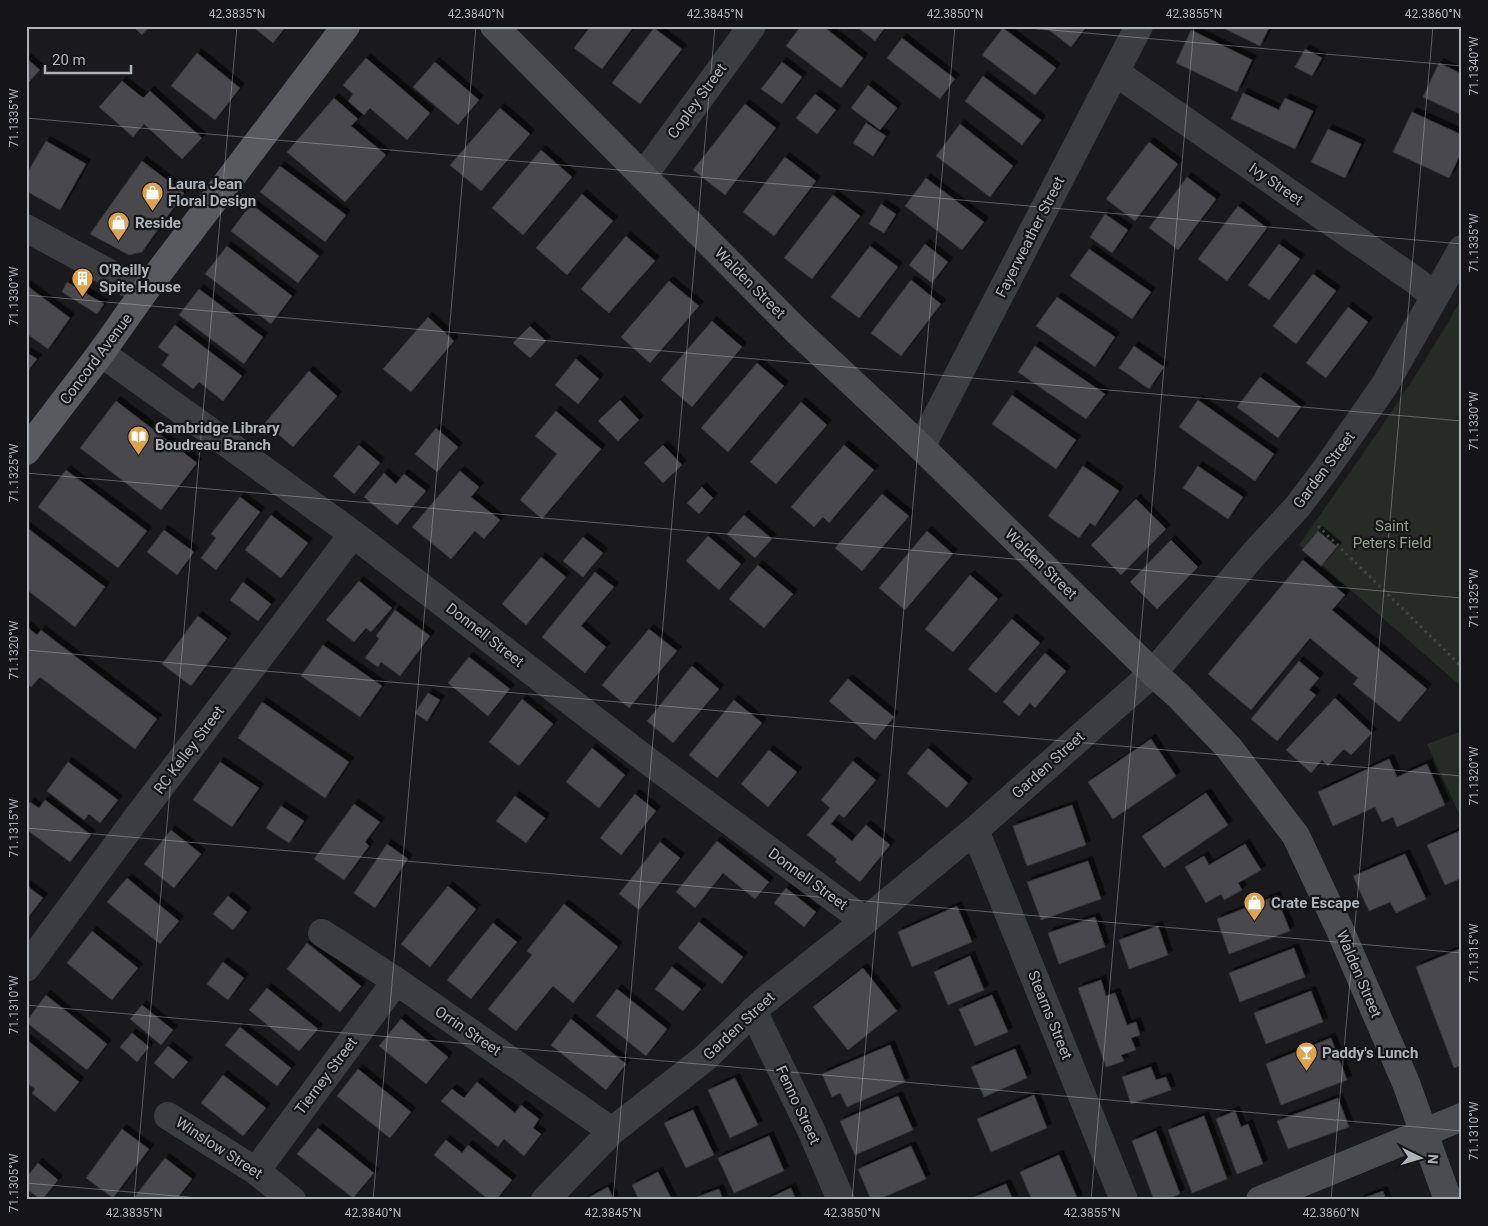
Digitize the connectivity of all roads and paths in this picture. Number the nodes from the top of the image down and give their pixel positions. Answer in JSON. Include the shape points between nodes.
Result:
{"nodes":[{"id":1,"x":346,"y":26,"type":"edge"},
{"id":2,"x":494,"y":26,"type":"edge"},
{"id":3,"x":752,"y":26,"type":"edge"},
{"id":4,"x":1139,"y":26,"type":"edge"},
{"id":5,"x":1115,"y":72,"type":"junction"},
{"id":6,"x":643,"y":176,"type":"junction"},
{"id":7,"x":26,"y":228,"type":"edge"},
{"id":8,"x":1462,"y":249,"type":"edge"},
{"id":9,"x":144,"y":292,"type":"junction"},
{"id":10,"x":1435,"y":297,"type":"junction"},
{"id":11,"x":101,"y":353,"type":"junction"},
{"id":12,"x":921,"y":448,"type":"junction"},
{"id":13,"x":26,"y":451,"type":"edge"},
{"id":14,"x":1298,"y":506,"type":"junction"},
{"id":15,"x":353,"y":534,"type":"junction"},
{"id":16,"x":1462,"y":667,"type":"edge"},
{"id":17,"x":1153,"y":673,"type":"junction"},
{"id":18,"x":975,"y":830,"type":"junction"},
{"id":19,"x":866,"y":921,"type":"junction"},
{"id":20,"x":322,"y":934,"type":"dead end"},
{"id":21,"x":26,"y":968,"type":"edge"},
{"id":22,"x":396,"y":982,"type":"junction"},
{"id":23,"x":753,"y":1011,"type":"junction"},
{"id":24,"x":168,"y":1116,"type":"dead end"},
{"id":25,"x":1462,"y":1117,"type":"edge"},
{"id":26,"x":612,"y":1131,"type":"junction"},
{"id":27,"x":1422,"y":1132,"type":"junction"},
{"id":28,"x":256,"y":1171,"type":"junction"},
{"id":29,"x":291,"y":1199,"type":"edge"},
{"id":30,"x":545,"y":1200,"type":"edge"},
{"id":31,"x":841,"y":1200,"type":"edge"},
{"id":32,"x":1124,"y":1200,"type":"edge"},
{"id":33,"x":1260,"y":1200,"type":"edge"},
{"id":34,"x":1448,"y":1200,"type":"edge"}],
"edges":[{"from":1,"to":9,"type":"main road","name":"Concord Avenue"},
{"from":2,"to":6,"type":"street","name":"Walden Street"},
{"from":3,"to":6,"type":"street","name":"Copley Street"},
{"from":4,"to":5,"type":"street","name":"Fayerweather Street"},
{"from":5,"to":10,"type":"street","name":"Ivy Street"},
{"from":5,"to":12,"type":"street","name":"Fayerweather Street"},
{"from":6,"to":12,"type":"street","name":"Walden Street","via":[[797,331]]},
{"from":7,"to":9,"type":"street"},
{"from":8,"to":10,"type":"street","name":"Garden Street"},
{"from":9,"to":11,"type":"main road","name":"Concord Avenue"},
{"from":10,"to":14,"type":"street","name":"Garden Street","via":[[1384,386]]},
{"from":11,"to":13,"type":"main road","name":"Concord Avenue"},
{"from":11,"to":15,"type":"street","name":"Donnell Street"},
{"from":12,"to":17,"type":"street","name":"Walden Street"},
{"from":14,"to":16,"type":"path"},
{"from":14,"to":17,"type":"street","name":"Garden Street"},
{"from":15,"to":19,"type":"street","name":"Donnell Street","via":[[648,761]]},
{"from":15,"to":21,"type":"street","name":"RC Kelley Street"},
{"from":17,"to":18,"type":"street","name":"Garden Street"},
{"from":17,"to":27,"type":"street","name":"Walden Street","via":[[1229,748],[1296,836],[1402,1074]]},
{"from":18,"to":19,"type":"street","name":"Garden Street"},
{"from":18,"to":32,"type":"street","name":"Stearns Street"},
{"from":19,"to":23,"type":"street","name":"Garden Street"},
{"from":20,"to":22,"type":"street","name":"Orrin Street"},
{"from":22,"to":26,"type":"street","name":"Orrin Street"},
{"from":22,"to":28,"type":"street","name":"Tierney Street"},
{"from":23,"to":26,"type":"street","name":"Garden Street","via":[[705,1058]]},
{"from":23,"to":31,"type":"street","name":"Fenno Street"},
{"from":24,"to":28,"type":"street","name":"Winslow Street"},
{"from":25,"to":27,"type":"street"},
{"from":26,"to":30,"type":"street","name":"Garden Street"},
{"from":27,"to":33,"type":"street"},
{"from":27,"to":34,"type":"street","name":"Walden Street"},
{"from":28,"to":29,"type":"street","name":"Winslow Street"}]}
